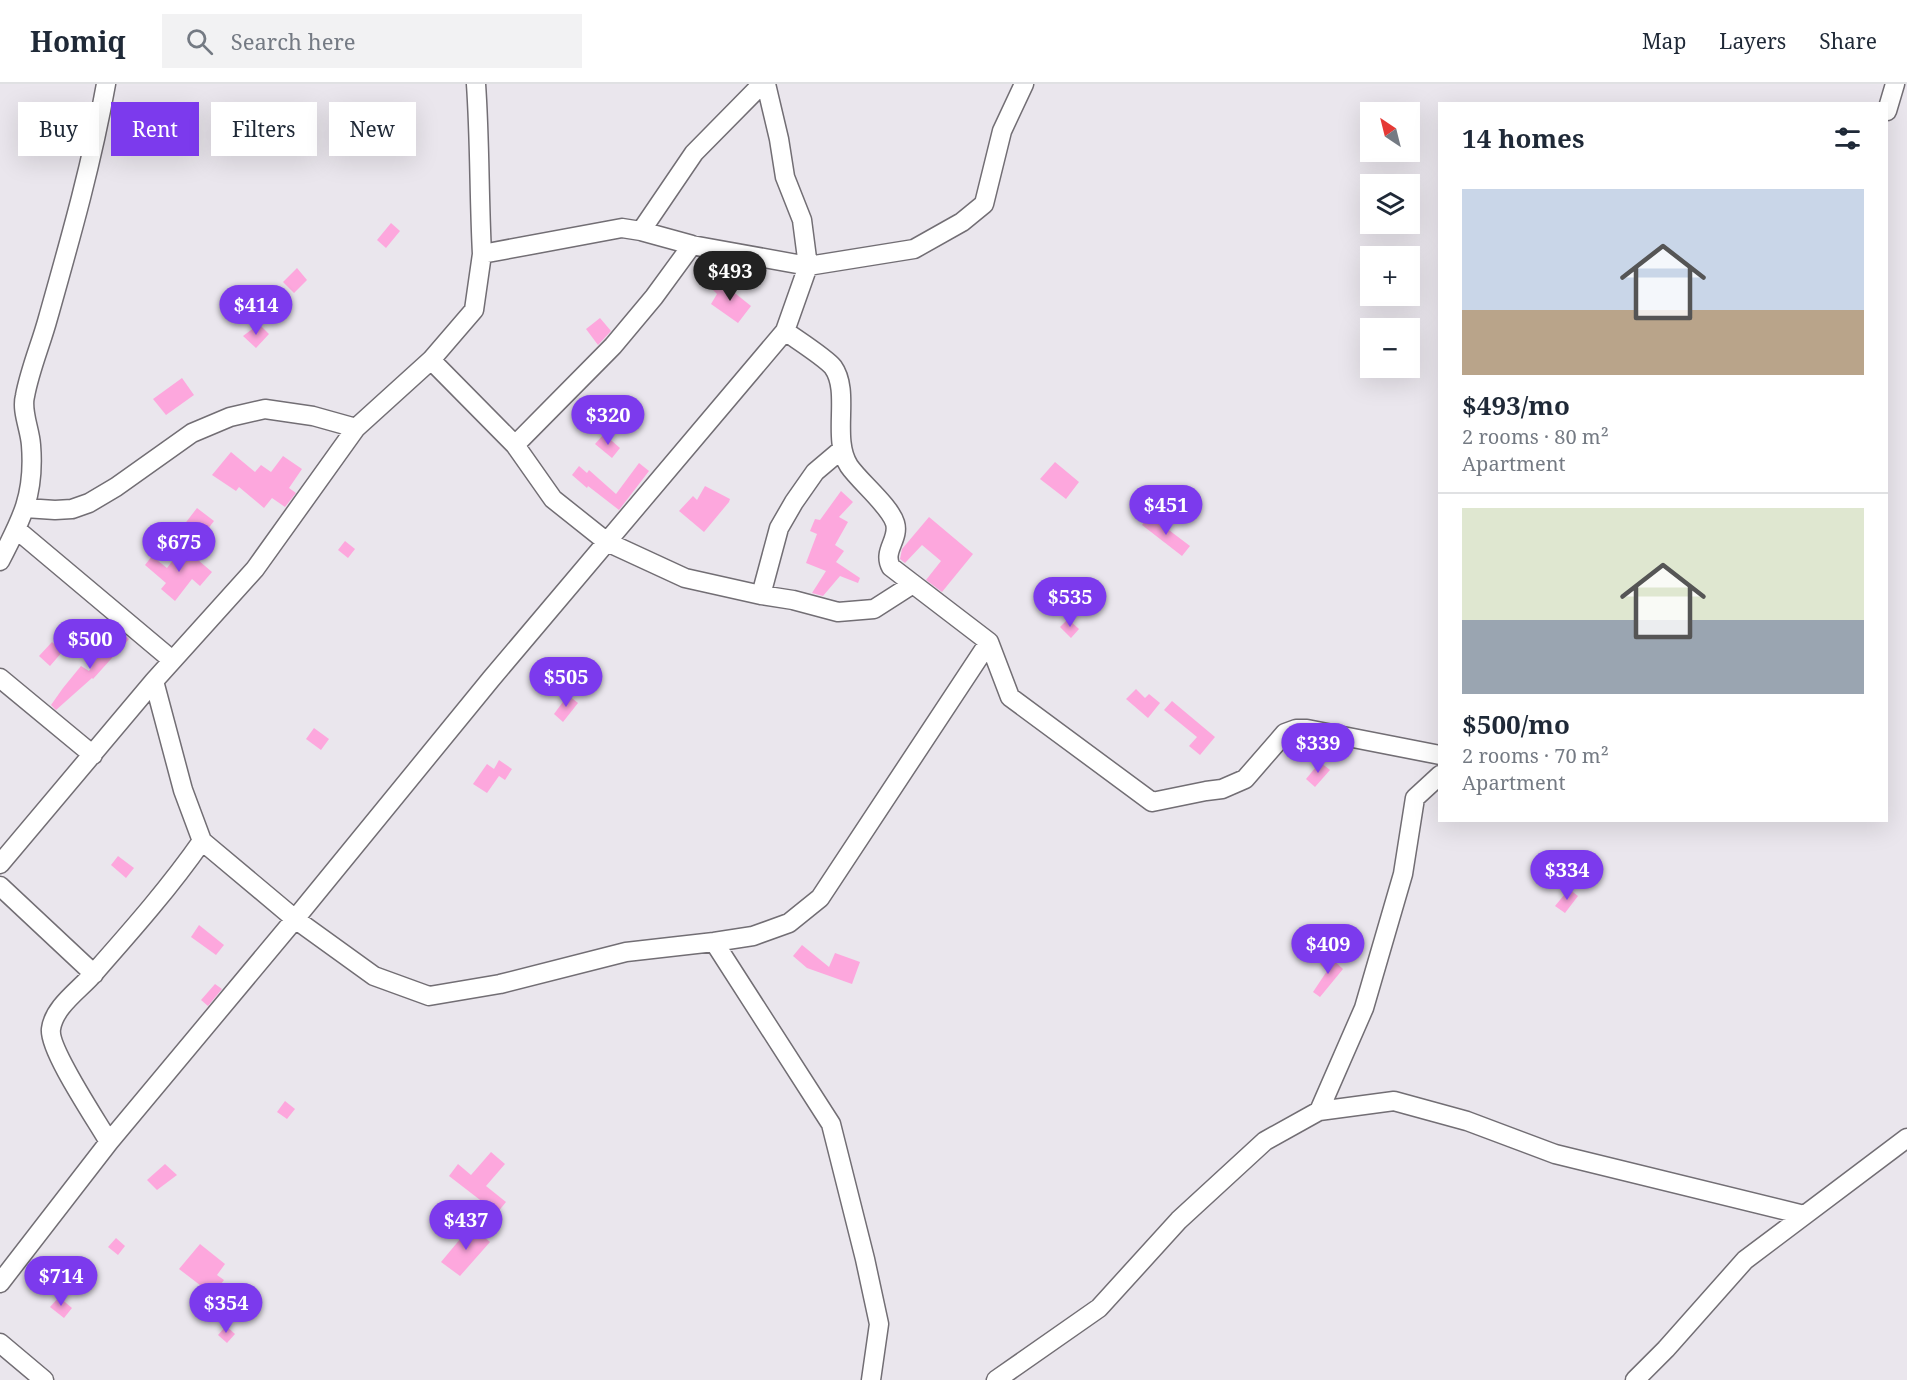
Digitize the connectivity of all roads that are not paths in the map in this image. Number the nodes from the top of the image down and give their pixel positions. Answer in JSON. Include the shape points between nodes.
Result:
{"nodes":[{"id":1,"x":106,"y":84,"type":"edge"},
{"id":2,"x":476,"y":84,"type":"edge"},
{"id":3,"x":762,"y":84,"type":"edge"},
{"id":4,"x":766,"y":84,"type":"edge"},
{"id":5,"x":1024,"y":84,"type":"edge"},
{"id":6,"x":1895,"y":84,"type":"edge"},
{"id":7,"x":1888,"y":108,"type":"edge"},
{"id":8,"x":641,"y":231,"type":"junction"},
{"id":9,"x":692,"y":245,"type":"junction"},
{"id":10,"x":482,"y":254,"type":"junction"},
{"id":11,"x":808,"y":266,"type":"junction"},
{"id":12,"x":785,"y":331,"type":"junction"},
{"id":13,"x":430,"y":360,"type":"junction"},
{"id":14,"x":356,"y":428,"type":"junction"},
{"id":15,"x":515,"y":445,"type":"junction"},
{"id":16,"x":842,"y":450,"type":"junction"},
{"id":17,"x":25,"y":508,"type":"junction"},
{"id":18,"x":16,"y":530,"type":"junction"},
{"id":19,"x":607,"y":542,"type":"junction"},
{"id":20,"x":0,"y":561,"type":"edge"},
{"id":21,"x":914,"y":584,"type":"junction"},
{"id":22,"x":761,"y":595,"type":"junction"},
{"id":23,"x":989,"y":642,"type":"junction"},
{"id":24,"x":172,"y":660,"type":"junction"},
{"id":25,"x":0,"y":678,"type":"edge"},
{"id":26,"x":154,"y":681,"type":"junction"},
{"id":27,"x":93,"y":755,"type":"junction"},
{"id":28,"x":1438,"y":755,"type":"edge"},
{"id":29,"x":1438,"y":777,"type":"edge"},
{"id":30,"x":202,"y":841,"type":"junction"},
{"id":31,"x":0,"y":864,"type":"edge"},
{"id":32,"x":0,"y":886,"type":"edge"},
{"id":33,"x":295,"y":919,"type":"junction"},
{"id":34,"x":714,"y":942,"type":"junction"},
{"id":35,"x":94,"y":974,"type":"junction"},
{"id":36,"x":1319,"y":1111,"type":"junction"},
{"id":37,"x":1907,"y":1138,"type":"edge"},
{"id":38,"x":109,"y":1142,"type":"junction"},
{"id":39,"x":1804,"y":1215,"type":"junction"},
{"id":40,"x":0,"y":1283,"type":"edge"},
{"id":41,"x":0,"y":1343,"type":"edge"},
{"id":42,"x":44,"y":1380,"type":"edge"},
{"id":43,"x":871,"y":1380,"type":"edge"},
{"id":44,"x":996,"y":1380,"type":"edge"},
{"id":45,"x":1635,"y":1380,"type":"edge"}],
"edges":[{"from":1,"to":17,"type":"street","via":[[77,214],[23,401],[33,469]]},
{"from":2,"to":10,"type":"street"},
{"from":3,"to":8,"type":"street","via":[[694,153]]},
{"from":4,"to":11,"type":"street","via":[[784,177],[802,220]]},
{"from":5,"to":11,"type":"street","via":[[1002,131],[984,204],[962,222],[914,249]]},
{"from":6,"to":7,"type":"street"},
{"from":8,"to":9,"type":"street"},
{"from":8,"to":10,"type":"street","via":[[622,228]]},
{"from":9,"to":11,"type":"street"},
{"from":9,"to":15,"type":"street","via":[[613,346]]},
{"from":10,"to":13,"type":"street","via":[[474,310]]},
{"from":11,"to":12,"type":"street"},
{"from":12,"to":16,"type":"street","via":[[832,367],[839,382]]},
{"from":12,"to":19,"type":"street"},
{"from":13,"to":14,"type":"street"},
{"from":13,"to":15,"type":"street"},
{"from":14,"to":17,"type":"street","via":[[265,408],[230,417],[192,434],[89,503],[72,509]]},
{"from":14,"to":24,"type":"street","via":[[255,569]]},
{"from":15,"to":19,"type":"street","via":[[553,499]]},
{"from":16,"to":21,"type":"street","via":[[849,465],[895,521],[889,562]]},
{"from":16,"to":22,"type":"street","via":[[815,472],[779,528]]},
{"from":17,"to":18,"type":"street"},
{"from":18,"to":20,"type":"street"},
{"from":18,"to":24,"type":"street"},
{"from":19,"to":22,"type":"street","via":[[685,578]]},
{"from":19,"to":33,"type":"street"},
{"from":21,"to":22,"type":"street","via":[[874,609],[838,612]]},
{"from":21,"to":23,"type":"street"},
{"from":23,"to":28,"type":"street","via":[[1010,696],[1152,802],[1222,789],[1245,779],[1285,733],[1296,729]]},
{"from":23,"to":34,"type":"street","via":[[820,898],[789,923],[753,936]]},
{"from":24,"to":26,"type":"street"},
{"from":25,"to":27,"type":"street"},
{"from":26,"to":27,"type":"street"},
{"from":26,"to":30,"type":"street","via":[[183,790]]},
{"from":27,"to":31,"type":"street"},
{"from":29,"to":36,"type":"street","via":[[1415,798],[1403,874],[1364,1008]]},
{"from":30,"to":33,"type":"street"},
{"from":30,"to":35,"type":"street"},
{"from":32,"to":35,"type":"street"},
{"from":33,"to":34,"type":"street","via":[[374,976],[429,996],[500,984],[626,952]]},
{"from":33,"to":38,"type":"street"},
{"from":34,"to":43,"type":"street","via":[[831,1125],[879,1324]]},
{"from":35,"to":38,"type":"street","via":[[58,1011],[50,1030],[54,1049]]},
{"from":36,"to":39,"type":"street","via":[[1394,1101],[1467,1121],[1555,1154]]},
{"from":36,"to":44,"type":"street","via":[[1265,1142],[1179,1220],[1099,1308]]},
{"from":37,"to":39,"type":"street"},
{"from":38,"to":40,"type":"street"},
{"from":39,"to":45,"type":"street","via":[[1745,1260]]},
{"from":41,"to":42,"type":"street"}]}
